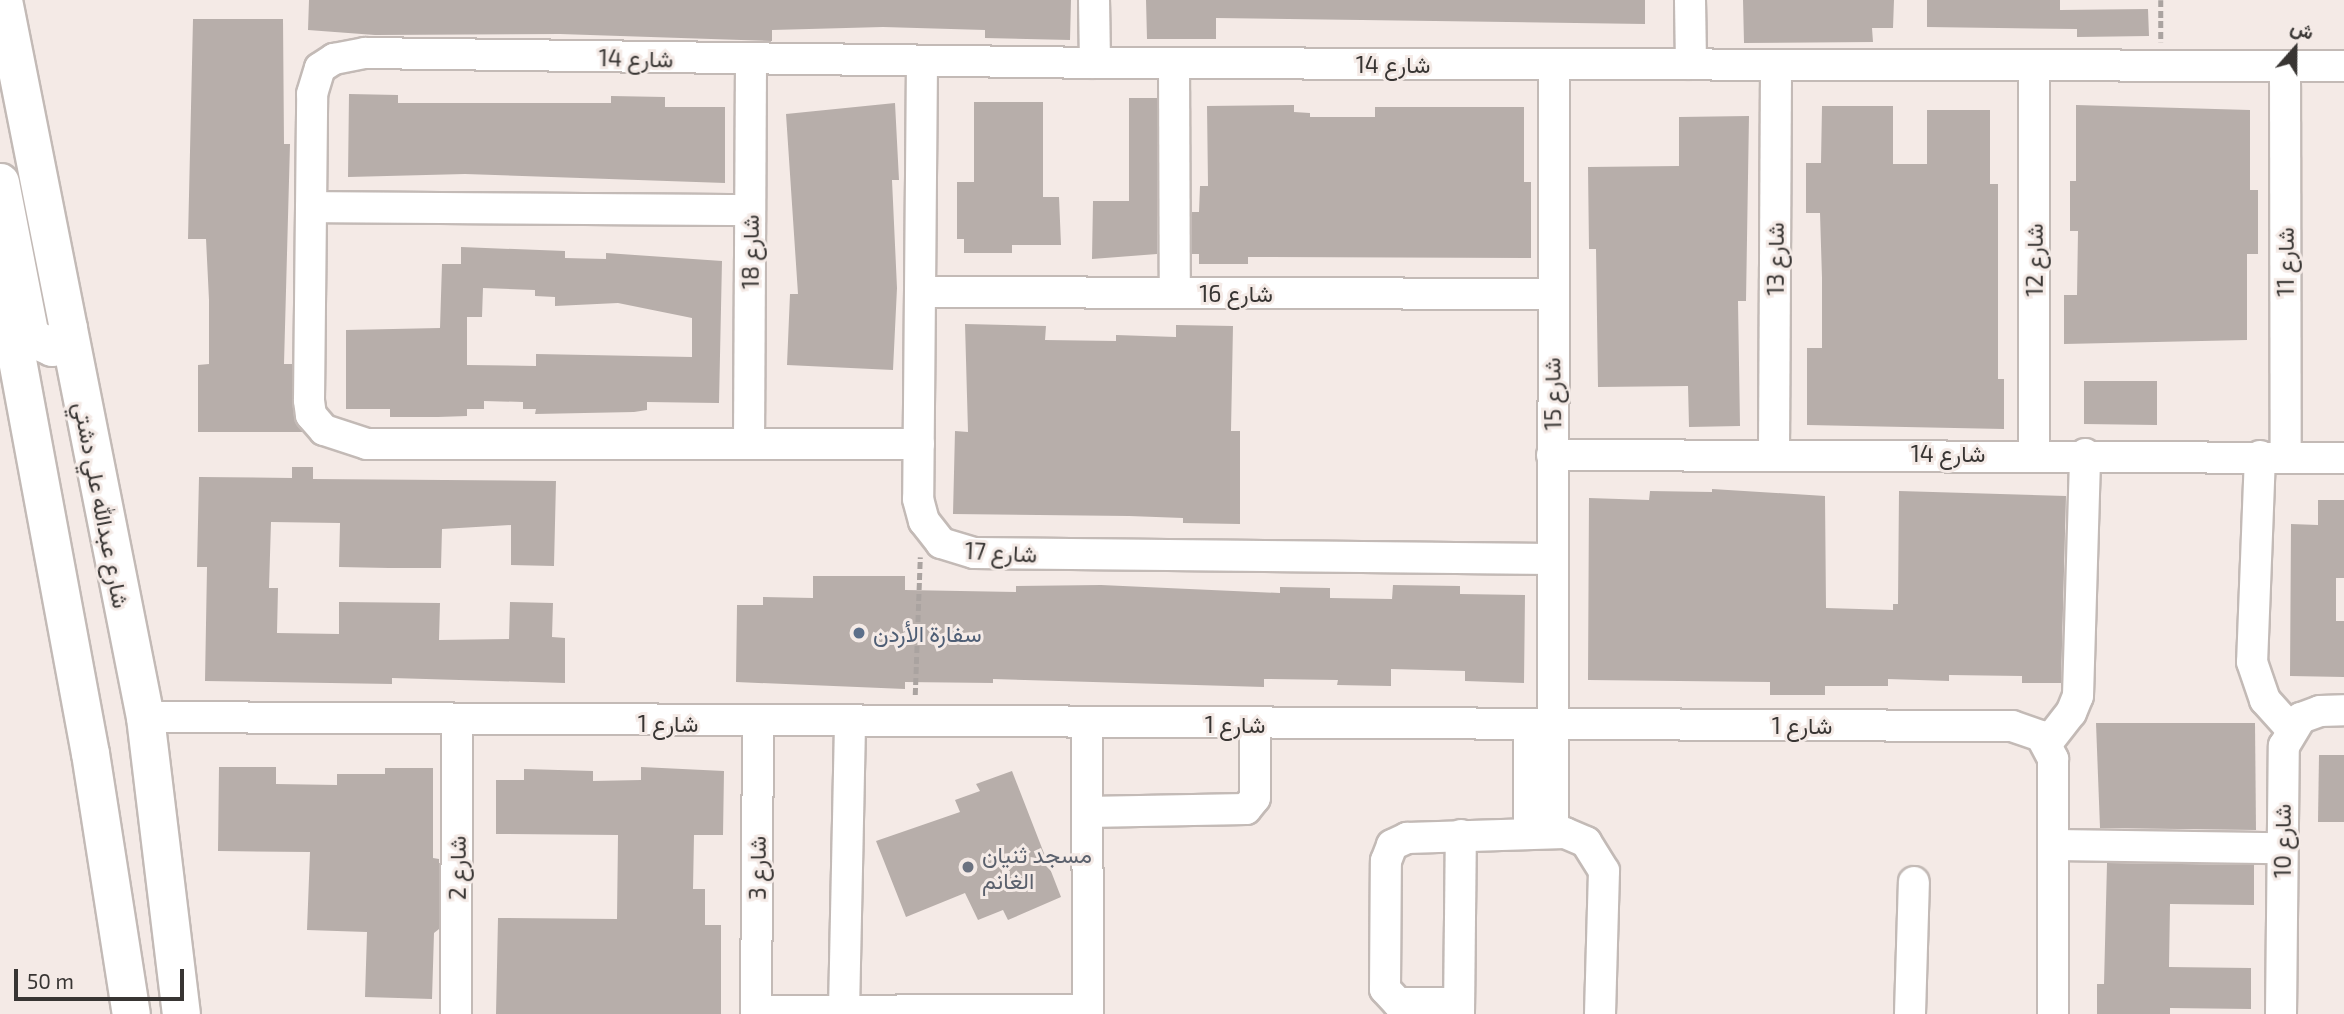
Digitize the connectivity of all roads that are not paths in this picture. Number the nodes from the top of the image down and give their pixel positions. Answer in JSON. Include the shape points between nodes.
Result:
{"nodes":[{"id":1,"x":1094,"y":0,"type":"edge"},
{"id":2,"x":1690,"y":0,"type":"edge"},
{"id":3,"x":7,"y":10,"type":"edge"},
{"id":4,"x":751,"y":60,"type":"junction"},
{"id":5,"x":922,"y":62,"type":"junction"},
{"id":6,"x":1095,"y":63,"type":"junction"},
{"id":7,"x":1174,"y":64,"type":"junction"},
{"id":8,"x":1554,"y":64,"type":"junction"},
{"id":9,"x":1691,"y":64,"type":"junction"},
{"id":10,"x":1776,"y":65,"type":"junction"},
{"id":11,"x":2344,"y":66,"type":"edge"},
{"id":12,"x":2035,"y":67,"type":"junction"},
{"id":13,"x":2285,"y":67,"type":"junction"},
{"id":14,"x":0,"y":182,"type":"edge"},
{"id":15,"x":311,"y":207,"type":"junction"},
{"id":16,"x":750,"y":210,"type":"junction"},
{"id":17,"x":0,"y":268,"type":"edge"},
{"id":18,"x":922,"y":292,"type":"junction"},
{"id":19,"x":1175,"y":293,"type":"junction"},
{"id":20,"x":1550,"y":294,"type":"junction"},
{"id":21,"x":68,"y":328,"type":"junction"},
{"id":22,"x":29,"y":425,"type":"junction"},
{"id":23,"x":749,"y":444,"type":"junction"},
{"id":24,"x":919,"y":444,"type":"junction"},
{"id":25,"x":1774,"y":452,"type":"junction"},
{"id":26,"x":2034,"y":454,"type":"junction"},
{"id":27,"x":2085,"y":454,"type":"junction"},
{"id":28,"x":1552,"y":455,"type":"junction"},
{"id":29,"x":2273,"y":457,"type":"junction"},
{"id":30,"x":2344,"y":457,"type":"edge"},
{"id":31,"x":1551,"y":559,"type":"junction"},
{"id":32,"x":113,"y":568,"type":"junction"},
{"id":33,"x":2344,"y":710,"type":"edge"},
{"id":34,"x":145,"y":717,"type":"junction"},
{"id":35,"x":457,"y":722,"type":"junction"},
{"id":36,"x":758,"y":723,"type":"junction"},
{"id":37,"x":850,"y":723,"type":"junction"},
{"id":38,"x":1087,"y":723,"type":"junction"},
{"id":39,"x":1255,"y":724,"type":"junction"},
{"id":40,"x":1540,"y":724,"type":"junction"},
{"id":41,"x":2291,"y":729,"type":"junction"},
{"id":42,"x":2048,"y":743,"type":"junction"},
{"id":43,"x":90,"y":753,"type":"junction"},
{"id":44,"x":1087,"y":811,"type":"junction"},
{"id":45,"x":1541,"y":833,"type":"junction"},
{"id":46,"x":1461,"y":835,"type":"junction"},
{"id":47,"x":2054,"y":845,"type":"junction"},
{"id":48,"x":2282,"y":848,"type":"junction"},
{"id":49,"x":1914,"y":882,"type":"dead end"},
{"id":50,"x":1459,"y":1009,"type":"edge"},
{"id":51,"x":844,"y":1011,"type":"junction"},
{"id":52,"x":173,"y":1012,"type":"edge"},
{"id":53,"x":1057,"y":1012,"type":"edge"},
{"id":54,"x":1088,"y":1012,"type":"edge"},
{"id":55,"x":756,"y":1013,"type":"edge"},
{"id":56,"x":131,"y":1014,"type":"edge"},
{"id":57,"x":456,"y":1014,"type":"edge"},
{"id":58,"x":1600,"y":1014,"type":"edge"},
{"id":59,"x":1910,"y":1014,"type":"edge"},
{"id":60,"x":2053,"y":1014,"type":"edge"},
{"id":61,"x":2281,"y":1014,"type":"edge"}],
"edges":[{"from":1,"to":6,"type":"street"},
{"from":2,"to":9,"type":"street"},
{"from":3,"to":21,"type":"main road","name":"شارع عبدالله علي دشتي"},
{"from":4,"to":5,"type":"street","name":"شارع 14"},
{"from":4,"to":15,"type":"street","name":"شارع 14","via":[[365,53],[334,59],[320,68],[313,84]]},
{"from":4,"to":16,"type":"street","name":"شارع 18"},
{"from":5,"to":6,"type":"street","name":"شارع 14"},
{"from":5,"to":18,"type":"street"},
{"from":6,"to":7,"type":"street","name":"شارع 14"},
{"from":7,"to":8,"type":"street","name":"شارع 14"},
{"from":7,"to":19,"type":"street"},
{"from":8,"to":9,"type":"street","name":"شارع 14"},
{"from":8,"to":20,"type":"street","name":"شارع 15"},
{"from":9,"to":10,"type":"street","name":"شارع 14"},
{"from":10,"to":12,"type":"street","name":"شارع 14"},
{"from":10,"to":25,"type":"street","name":"شارع 13"},
{"from":11,"to":13,"type":"street","name":"شارع 14"},
{"from":12,"to":13,"type":"street","name":"شارع 14"},
{"from":12,"to":26,"type":"street","name":"شارع 12"},
{"from":13,"to":29,"type":"street","name":"شارع 11"},
{"from":14,"to":21,"type":"main road","via":[[30,337],[52,347],[64,340]]},
{"from":15,"to":16,"type":"street"},
{"from":15,"to":23,"type":"street","name":"شارع 14","via":[[309,405],[324,430],[367,444]]},
{"from":16,"to":23,"type":"street","name":"شارع 18"},
{"from":17,"to":22,"type":"main road"},
{"from":18,"to":19,"type":"street","name":"شارع 16"},
{"from":18,"to":24,"type":"street"},
{"from":19,"to":20,"type":"street","name":"شارع 16"},
{"from":20,"to":28,"type":"street","name":"شارع 15"},
{"from":21,"to":32,"type":"main road","name":"شارع عبدالله علي دشتي"},
{"from":22,"to":32,"type":"main road","via":[[44,404],[68,412],[89,512]]},
{"from":22,"to":43,"type":"main road"},
{"from":23,"to":24,"type":"street","name":"شارع 14"},
{"from":24,"to":31,"type":"street","name":"شارع 17","via":[[918,499],[928,530],[949,548],[974,553]]},
{"from":25,"to":26,"type":"street","name":"شارع 14"},
{"from":25,"to":28,"type":"street","name":"شارع 14"},
{"from":26,"to":27,"type":"street","name":"شارع 14"},
{"from":27,"to":29,"type":"street","name":"شارع 14"},
{"from":27,"to":42,"type":"street","via":[[2078,695],[2071,713]]},
{"from":28,"to":31,"type":"street","name":"شارع 15"},
{"from":29,"to":30,"type":"street","name":"شارع 14"},
{"from":29,"to":41,"type":"street","name":"شارع 11","via":[[2252,662],[2264,700]]},
{"from":31,"to":40,"type":"street","name":"شارع 15"},
{"from":32,"to":34,"type":"main road","name":"شارع عبدالله علي دشتي"},
{"from":33,"to":41,"type":"street","via":[[2313,712]]},
{"from":34,"to":35,"type":"street","name":"شارع 1"},
{"from":34,"to":52,"type":"main road","name":"شارع عبدالله علي دشتي"},
{"from":35,"to":36,"type":"street","name":"شارع 1"},
{"from":35,"to":57,"type":"street","name":"شارع 2"},
{"from":36,"to":37,"type":"street","name":"شارع 1"},
{"from":36,"to":55,"type":"street","name":"شارع 3"},
{"from":37,"to":38,"type":"street","name":"شارع 1"},
{"from":37,"to":51,"type":"street"},
{"from":38,"to":39,"type":"street","name":"شارع 1"},
{"from":38,"to":44,"type":"street"},
{"from":39,"to":40,"type":"street","name":"شارع 1"},
{"from":39,"to":44,"type":"street","via":[[1255,798],[1246,809]]},
{"from":40,"to":42,"type":"street","name":"شارع 1","via":[[2000,725],[2026,728]]},
{"from":40,"to":45,"type":"street","name":"شارع 15"},
{"from":41,"to":48,"type":"street","name":"شارع 10","via":[[2283,755]]},
{"from":42,"to":47,"type":"street","via":[[2054,769]]},
{"from":43,"to":52,"type":"main road","via":[[125,839],[149,1004]]},
{"from":43,"to":56,"type":"main road"},
{"from":44,"to":54,"type":"street"},
{"from":45,"to":46,"type":"street"},
{"from":45,"to":58,"type":"street","via":[[1587,842],[1604,871]]},
{"from":46,"to":50,"type":"street"},
{"from":46,"to":50,"type":"street","via":[[1399,840],[1386,861],[1388,995],[1398,1003]]},
{"from":47,"to":48,"type":"street"},
{"from":47,"to":60,"type":"street"},
{"from":48,"to":61,"type":"street","name":"شارع 10"},
{"from":49,"to":59,"type":"street"},
{"from":51,"to":53,"type":"street"},
{"from":51,"to":55,"type":"street"},
{"from":53,"to":54,"type":"street"}]}
